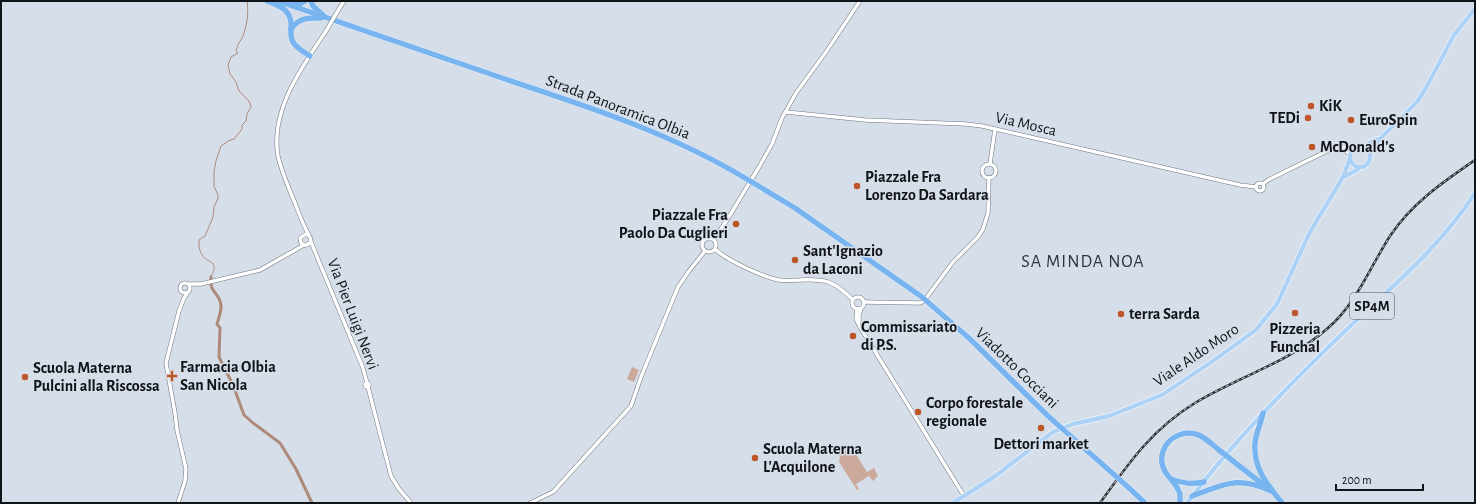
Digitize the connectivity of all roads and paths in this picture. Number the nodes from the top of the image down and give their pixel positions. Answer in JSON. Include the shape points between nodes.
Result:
{"nodes":[{"id":1,"x":267,"y":1,"type":"edge"},
{"id":2,"x":278,"y":1,"type":"edge"},
{"id":3,"x":284,"y":1,"type":"edge"},
{"id":4,"x":305,"y":1,"type":"edge"},
{"id":5,"x":311,"y":1,"type":"edge"},
{"id":6,"x":344,"y":1,"type":"edge"},
{"id":7,"x":860,"y":1,"type":"edge"},
{"id":8,"x":1475,"y":9,"type":"edge"},
{"id":9,"x":327,"y":18,"type":"junction"},
{"id":10,"x":291,"y":30,"type":"junction"},
{"id":11,"x":310,"y":56,"type":"junction"},
{"id":12,"x":786,"y":112,"type":"junction"},
{"id":13,"x":1392,"y":127,"type":"junction"},
{"id":14,"x":995,"y":129,"type":"junction"},
{"id":15,"x":1359,"y":147,"type":"junction"},
{"id":16,"x":1327,"y":151,"type":"dead end"},
{"id":17,"x":1370,"y":155,"type":"junction"},
{"id":18,"x":1350,"y":156,"type":"junction"},
{"id":19,"x":990,"y":164,"type":"junction"},
{"id":20,"x":1360,"y":167,"type":"junction"},
{"id":21,"x":1343,"y":177,"type":"junction"},
{"id":22,"x":745,"y":178,"type":"joint"},
{"id":23,"x":989,"y":178,"type":"junction"},
{"id":24,"x":1263,"y":184,"type":"junction"},
{"id":25,"x":1256,"y":187,"type":"junction"},
{"id":26,"x":1475,"y":193,"type":"edge"},
{"id":27,"x":303,"y":221,"type":"junction"},
{"id":28,"x":302,"y":235,"type":"junction"},
{"id":29,"x":309,"y":235,"type":"junction"},
{"id":30,"x":714,"y":239,"type":"junction"},
{"id":31,"x":310,"y":243,"type":"junction"},
{"id":32,"x":302,"y":244,"type":"junction"},
{"id":33,"x":715,"y":249,"type":"junction"},
{"id":34,"x":705,"y":251,"type":"junction"},
{"id":35,"x":188,"y":284,"type":"junction"},
{"id":36,"x":201,"y":284,"type":"junction"},
{"id":37,"x":182,"y":291,"type":"junction"},
{"id":38,"x":189,"y":291,"type":"junction"},
{"id":39,"x":184,"y":298,"type":"junction"},
{"id":40,"x":853,"y":300,"type":"junction"},
{"id":41,"x":864,"y":302,"type":"junction"},
{"id":42,"x":861,"y":308,"type":"junction"},
{"id":43,"x":856,"y":309,"type":"junction"},
{"id":44,"x":860,"y":327,"type":"junction"},
{"id":45,"x":1263,"y":413,"type":"junction"},
{"id":46,"x":1171,"y":479,"type":"junction"},
{"id":47,"x":1204,"y":482,"type":"junction"},
{"id":48,"x":1273,"y":492,"type":"junction"},
{"id":49,"x":964,"y":496,"type":"junction"},
{"id":50,"x":1192,"y":496,"type":"junction"},
{"id":51,"x":1280,"y":501,"type":"edge"},
{"id":52,"x":178,"y":503,"type":"edge"},
{"id":53,"x":411,"y":503,"type":"edge"},
{"id":54,"x":530,"y":503,"type":"edge"},
{"id":55,"x":953,"y":503,"type":"edge"},
{"id":56,"x":1145,"y":503,"type":"edge"},
{"id":57,"x":1180,"y":503,"type":"edge"},
{"id":58,"x":1187,"y":503,"type":"edge"}],
"edges":[{"from":1,"to":10,"type":"highway","via":[[284,8],[291,21]]},
{"from":2,"to":9,"type":"highway"},
{"from":3,"to":4,"type":"highway","via":[[300,4]]},
{"from":5,"to":9,"type":"highway"},
{"from":6,"to":11,"type":"street","bridge":true},
{"from":7,"to":12,"type":"street","via":[[796,93]]},
{"from":8,"to":13,"type":"main road","via":[[1454,35],[1417,102]]},
{"from":9,"to":10,"type":"highway","via":[[306,18],[296,23]]},
{"from":9,"to":22,"type":"highway","name":"Strada Panoramica Olbia","via":[[601,111],[694,150]]},
{"from":10,"to":11,"type":"highway","via":[[292,41]]},
{"from":11,"to":27,"type":"street","via":[[291,86],[278,124],[277,138],[282,170]]},
{"from":12,"to":14,"type":"street","name":"Via Mosca","via":[[871,120],[966,124]]},
{"from":12,"to":30,"type":"street","via":[[772,144],[728,220]]},
{"from":13,"to":15,"type":"main road","via":[[1376,141]]},
{"from":13,"to":17,"type":"main road","via":[[1377,142]]},
{"from":14,"to":19,"type":"street"},
{"from":14,"to":25,"type":"street","name":"Via Mosca"},
{"from":15,"to":17,"type":"main road","via":[[1366,149]]},
{"from":15,"to":18,"type":"main road","via":[[1353,150]]},
{"from":15,"to":18,"type":"street","via":[[1331,149],[1343,150]]},
{"from":16,"to":24,"type":"street"},
{"from":17,"to":20,"type":"main road","via":[[1368,163]]},
{"from":18,"to":20,"type":"main road","via":[[1354,164]]},
{"from":18,"to":21,"type":"main road","name":"Viale Aldo Moro"},
{"from":19,"to":23,"type":"street","via":[[996,172]]},
{"from":19,"to":23,"type":"street","via":[[985,165],[982,171]]},
{"from":20,"to":21,"type":"main road","name":"Viale Aldo Moro"},
{"from":21,"to":49,"type":"main road","name":"Viale Aldo Moro","via":[[1310,232],[1277,304],[1256,330],[1162,395],[1109,416],[1073,424],[1053,432],[994,477]]},
{"from":22,"to":56,"type":"highway","name":"Viadotto Cocciani","bridge":true,"via":[[795,208],[922,297]]},
{"from":23,"to":41,"type":"street","via":[[988,213],[983,229],[953,262],[924,301]]},
{"from":24,"to":25,"type":"street","via":[[1259,183]]},
{"from":24,"to":25,"type":"street","via":[[1262,190]]},
{"from":26,"to":45,"type":"main road","number":"SP4M","via":[[1419,262]]},
{"from":27,"to":28,"type":"street"},
{"from":27,"to":29,"type":"street"},
{"from":28,"to":29,"type":"street"},
{"from":28,"to":32,"type":"street"},
{"from":29,"to":31,"type":"street"},
{"from":30,"to":33,"type":"street"},
{"from":30,"to":34,"type":"street","via":[[704,240],[702,246]]},
{"from":31,"to":32,"type":"street"},
{"from":31,"to":53,"type":"street","name":"Via Pier Luigi Nervi","via":[[317,254],[363,368],[391,476]]},
{"from":32,"to":36,"type":"street","via":[[260,270]]},
{"from":33,"to":34,"type":"street"},
{"from":33,"to":40,"type":"street","via":[[728,259],[772,278],[829,282]]},
{"from":34,"to":54,"type":"street","via":[[678,287],[632,406],[553,492]]},
{"from":35,"to":36,"type":"street"},
{"from":35,"to":37,"type":"street","via":[[182,285]]},
{"from":35,"to":38,"type":"street"},
{"from":36,"to":38,"type":"street"},
{"from":37,"to":38,"type":"street"},
{"from":37,"to":39,"type":"street"},
{"from":38,"to":39,"type":"street"},
{"from":39,"to":52,"type":"street","via":[[166,363],[186,469]]},
{"from":40,"to":41,"type":"street","via":[[858,297]]},
{"from":40,"to":43,"type":"street","via":[[852,305]]},
{"from":41,"to":42,"type":"street"},
{"from":42,"to":43,"type":"street"},
{"from":42,"to":44,"type":"street"},
{"from":43,"to":44,"type":"street","via":[[856,319]]},
{"from":44,"to":49,"type":"street"},
{"from":45,"to":47,"type":"main road","number":"SP4M"},
{"from":45,"to":48,"type":"highway","via":[[1255,442],[1255,456],[1262,478]]},
{"from":46,"to":47,"type":"highway","via":[[1185,483]]},
{"from":46,"to":48,"type":"highway","bridge":true,"via":[[1162,463],[1167,443],[1173,437],[1193,433],[1202,436]]},
{"from":46,"to":57,"type":"highway","via":[[1180,495]]},
{"from":47,"to":50,"type":"main road","number":"SP4M"},
{"from":48,"to":50,"type":"highway","via":[[1259,486],[1235,483]]},
{"from":48,"to":51,"type":"highway"},
{"from":49,"to":55,"type":"main road","name":"Viale Aldo Moro"},
{"from":50,"to":58,"type":"main road","number":"SP4M"}]}
